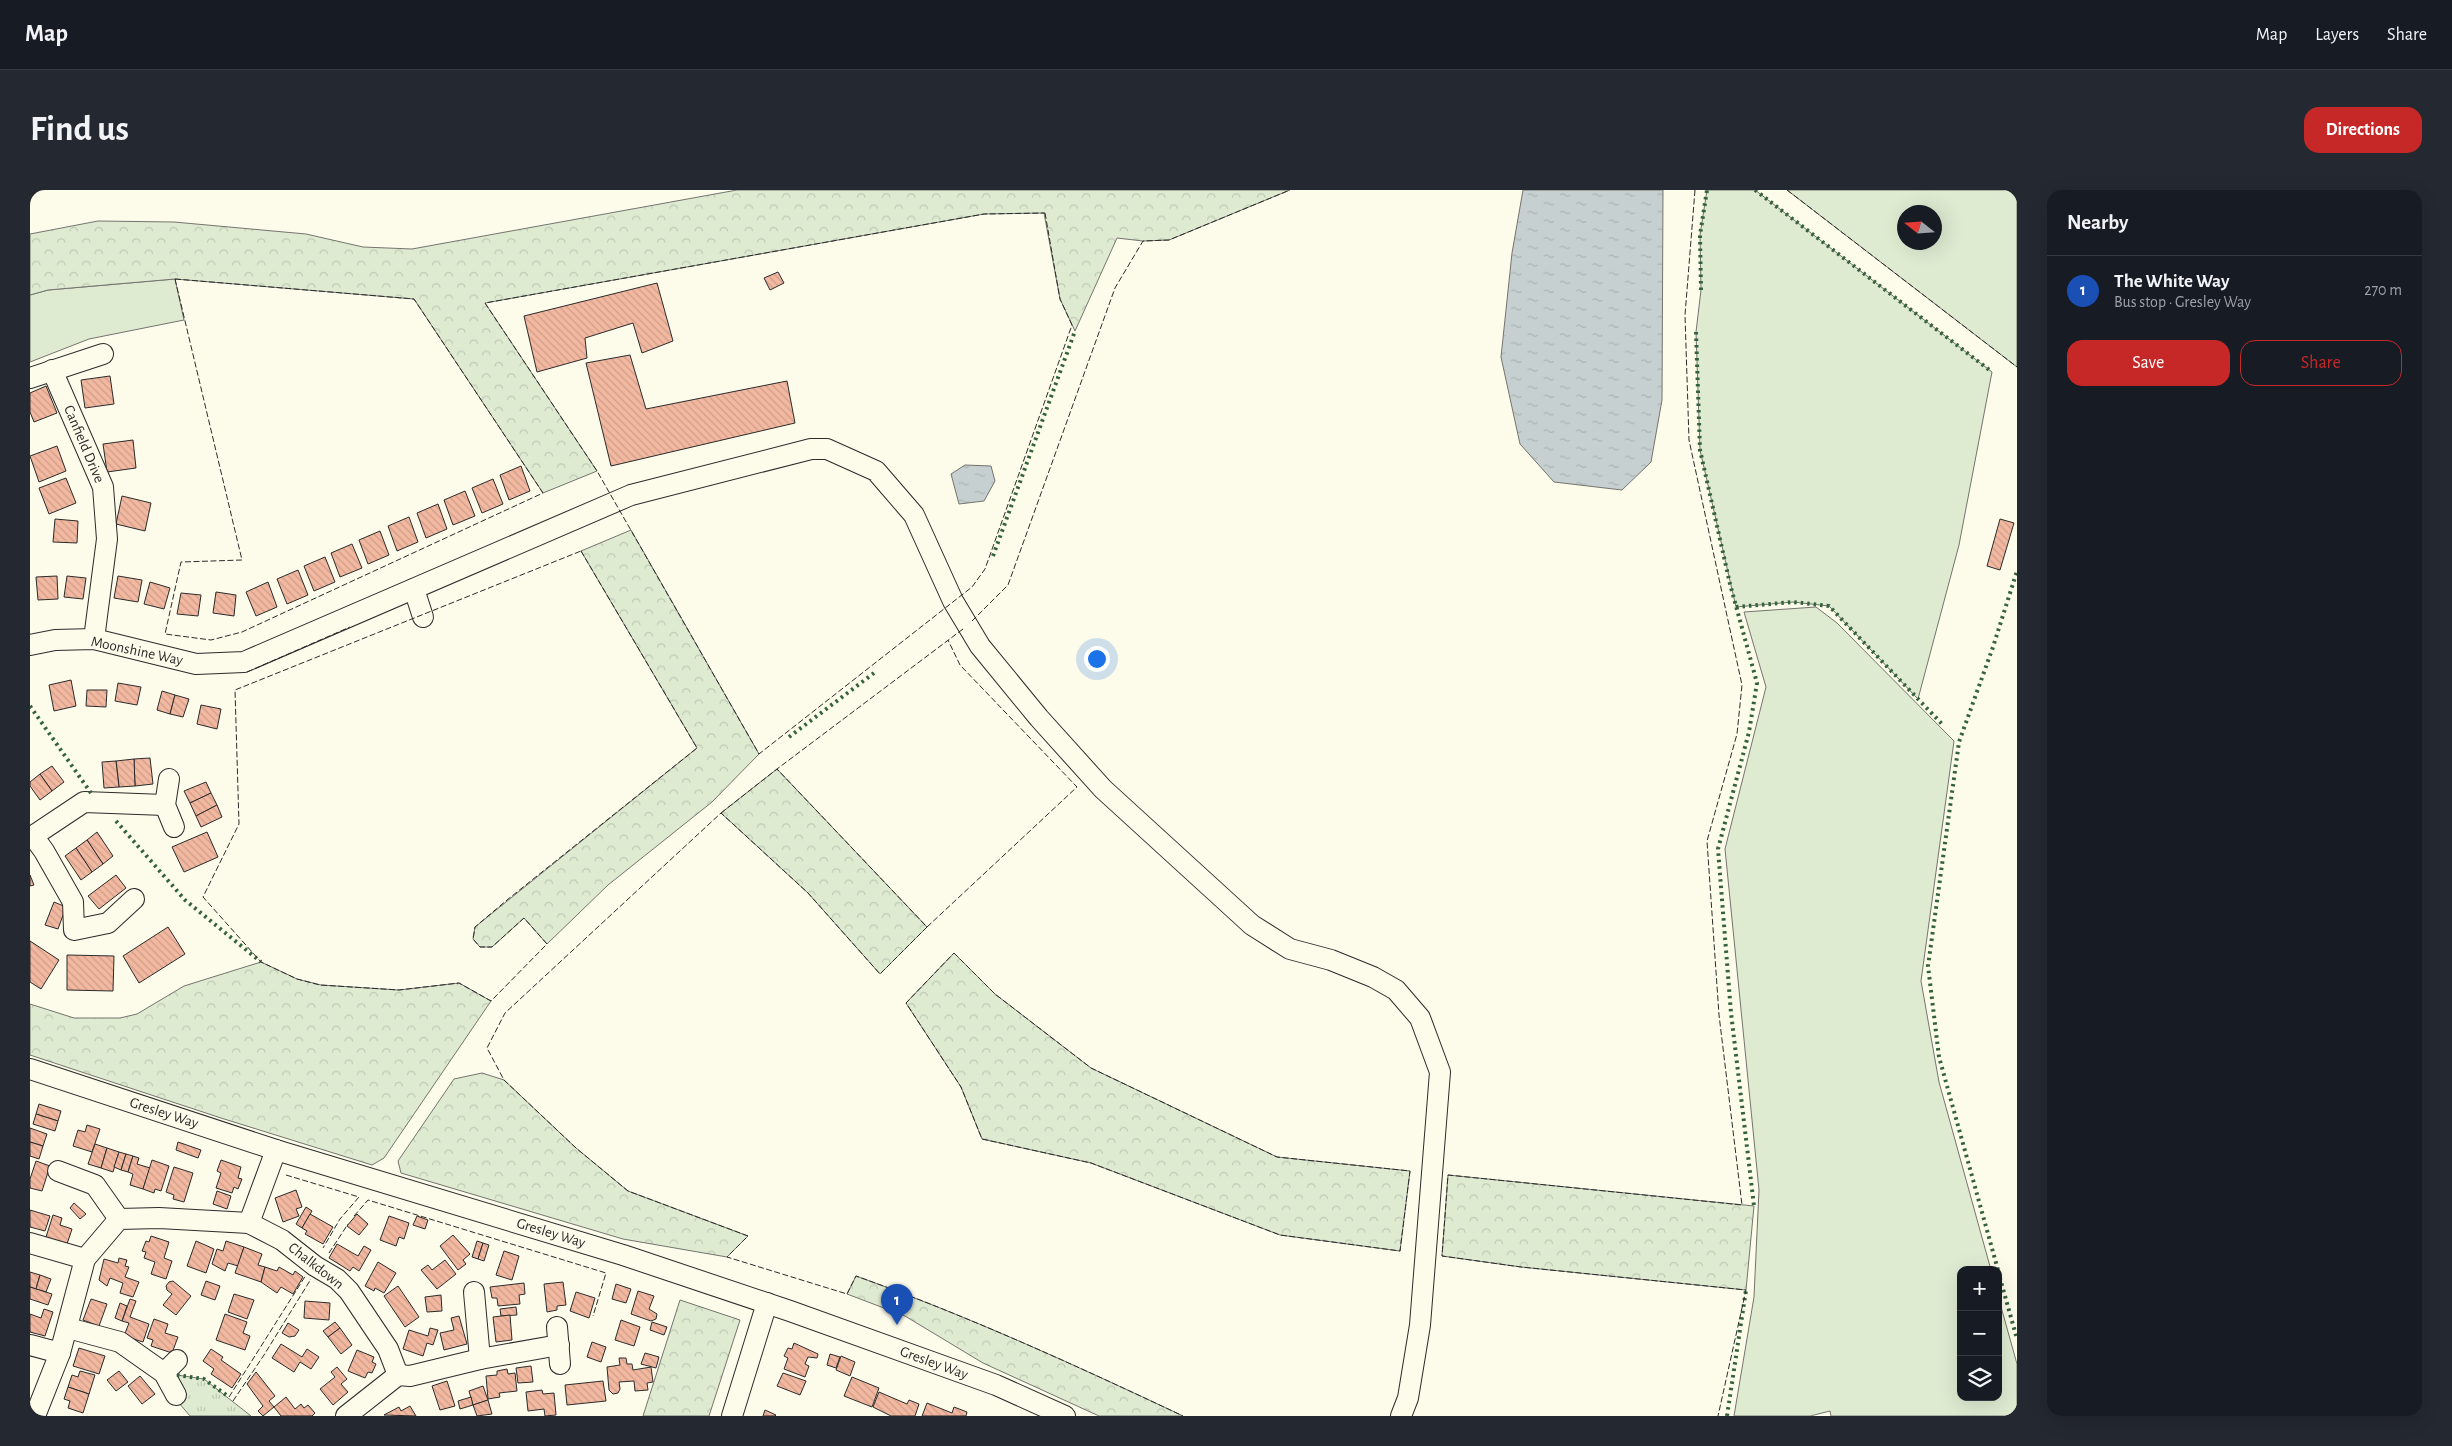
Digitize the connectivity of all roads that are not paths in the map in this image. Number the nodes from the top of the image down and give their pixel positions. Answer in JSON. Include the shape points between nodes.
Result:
{"nodes":[{"id":1,"x":103,"y":354,"type":"dead end"},
{"id":2,"x":52,"y":370,"type":"junction"},
{"id":3,"x":30,"y":378,"type":"edge"},
{"id":4,"x":414,"y":589,"type":"junction"},
{"id":5,"x":422,"y":617,"type":"dead end"},
{"id":6,"x":94,"y":639,"type":"junction"},
{"id":7,"x":30,"y":646,"type":"edge"},
{"id":8,"x":169,"y":780,"type":"dead end"},
{"id":9,"x":165,"y":805,"type":"junction"},
{"id":10,"x":174,"y":828,"type":"dead end"},
{"id":11,"x":31,"y":837,"type":"edge"},
{"id":12,"x":134,"y":900,"type":"dead end"},
{"id":13,"x":30,"y":1069,"type":"edge"},
{"id":14,"x":276,"y":1150,"type":"junction"},
{"id":15,"x":58,"y":1171,"type":"dead end"},
{"id":16,"x":119,"y":1219,"type":"junction"},
{"id":17,"x":249,"y":1223,"type":"junction"},
{"id":18,"x":30,"y":1244,"type":"edge"},
{"id":19,"x":85,"y":1259,"type":"junction"},
{"id":20,"x":470,"y":1296,"type":"dead end"},
{"id":21,"x":767,"y":1303,"type":"junction"},
{"id":22,"x":68,"y":1328,"type":"junction"},
{"id":23,"x":30,"y":1345,"type":"edge"},
{"id":24,"x":559,"y":1345,"type":"dead end"},
{"id":25,"x":60,"y":1353,"type":"junction"},
{"id":26,"x":480,"y":1359,"type":"junction"},
{"id":27,"x":398,"y":1376,"type":"junction"},
{"id":28,"x":176,"y":1394,"type":"dead end"},
{"id":29,"x":35,"y":1416,"type":"edge"},
{"id":30,"x":346,"y":1416,"type":"edge"},
{"id":31,"x":732,"y":1416,"type":"edge"},
{"id":32,"x":1065,"y":1416,"type":"edge"},
{"id":33,"x":1402,"y":1416,"type":"edge"}],
"edges":[{"from":1,"to":2,"type":"street"},
{"from":2,"to":3,"type":"street"},
{"from":2,"to":6,"type":"street","name":"Canfield Drive","via":[[103,487],[107,540]]},
{"from":4,"to":5,"type":"street"},
{"from":4,"to":6,"type":"street","name":"Moonshine Way","via":[[244,662],[196,664]]},
{"from":4,"to":33,"type":"street","via":[[631,495],[801,452],[827,449],[876,471],[914,515],[953,602],[980,646],[1103,789],[1252,925],[1290,948],[1373,977],[1396,990],[1420,1018],[1440,1072],[1420,1325]]},
{"from":6,"to":7,"type":"street","name":"Moonshine Way","via":[[55,640]]},
{"from":8,"to":9,"type":"street"},
{"from":9,"to":10,"type":"street"},
{"from":9,"to":11,"type":"street","via":[[84,802]]},
{"from":11,"to":12,"type":"street","via":[[44,851],[73,902],[74,930],[108,923]]},
{"from":13,"to":14,"type":"street","name":"Gresley Way"},
{"from":14,"to":17,"type":"street"},
{"from":14,"to":21,"type":"street","name":"Gresley Way","via":[[623,1255]]},
{"from":15,"to":16,"type":"street","via":[[95,1185]]},
{"from":16,"to":17,"type":"street","name":"Chalkdown"},
{"from":16,"to":19,"type":"street"},
{"from":17,"to":27,"type":"street","name":"Chalkdown","via":[[282,1240],[349,1291],[388,1349]]},
{"from":18,"to":19,"type":"street"},
{"from":19,"to":22,"type":"street","via":[[72,1301]]},
{"from":20,"to":26,"type":"street"},
{"from":21,"to":31,"type":"street"},
{"from":21,"to":32,"type":"street","name":"Gresley Way","via":[[996,1385]]},
{"from":22,"to":25,"type":"street"},
{"from":22,"to":28,"type":"street","via":[[120,1342],[170,1367]]},
{"from":23,"to":25,"type":"street"},
{"from":24,"to":26,"type":"street"},
{"from":25,"to":29,"type":"street"},
{"from":26,"to":27,"type":"street"},
{"from":27,"to":30,"type":"street"}]}
